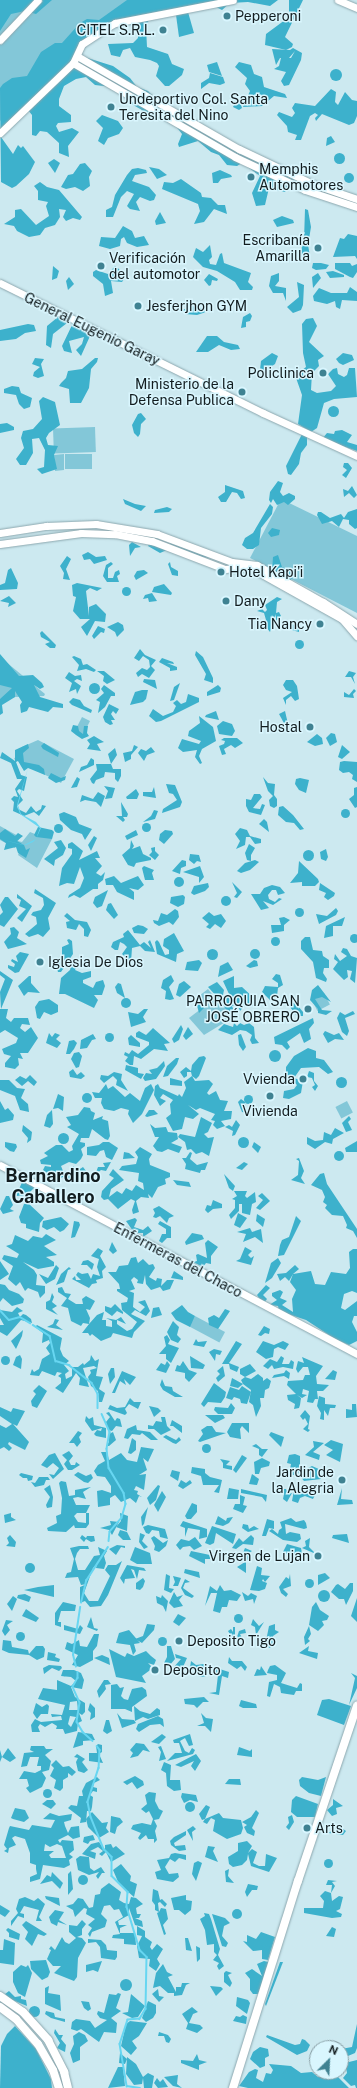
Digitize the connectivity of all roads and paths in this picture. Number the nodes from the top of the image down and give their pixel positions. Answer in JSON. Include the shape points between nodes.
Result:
{"nodes":[{"id":1,"x":38,"y":0,"type":"edge"},
{"id":2,"x":233,"y":0,"type":"edge"},
{"id":3,"x":338,"y":0,"type":"edge"},
{"id":4,"x":357,"y":8,"type":"edge"},
{"id":5,"x":0,"y":40,"type":"edge"},
{"id":6,"x":75,"y":59,"type":"junction"},
{"id":7,"x":0,"y":133,"type":"edge"},
{"id":8,"x":357,"y":199,"type":"edge"},
{"id":9,"x":357,"y":207,"type":"edge"},
{"id":10,"x":0,"y":283,"type":"edge"},
{"id":11,"x":356,"y":455,"type":"edge"},
{"id":12,"x":0,"y":533,"type":"edge"},
{"id":13,"x":0,"y":544,"type":"edge"},
{"id":14,"x":357,"y":624,"type":"edge"},
{"id":15,"x":357,"y":636,"type":"edge"},
{"id":16,"x":0,"y":1165,"type":"edge"},
{"id":17,"x":357,"y":1354,"type":"edge"},
{"id":18,"x":357,"y":1706,"type":"edge"},
{"id":19,"x":0,"y":1996,"type":"edge"},
{"id":20,"x":0,"y":2007,"type":"edge"},
{"id":21,"x":59,"y":2088,"type":"edge"},
{"id":22,"x":68,"y":2088,"type":"edge"},
{"id":23,"x":233,"y":2088,"type":"edge"}],
"edges":[{"from":1,"to":5,"type":"street"},
{"from":2,"to":6,"type":"street","via":[[115,23],[88,38]]},
{"from":3,"to":4,"type":"street"},
{"from":6,"to":7,"type":"street"},
{"from":6,"to":8,"type":"street","via":[[239,150],[313,184]]},
{"from":6,"to":9,"type":"street","via":[[236,157],[300,187]]},
{"from":10,"to":11,"type":"street","name":"General Eugenio Garay","via":[[263,413]]},
{"from":12,"to":14,"type":"street","via":[[46,526],[96,524],[157,534],[232,562],[257,565],[329,605]]},
{"from":13,"to":15,"type":"street","via":[[81,533],[115,534],[152,541],[225,569],[249,567],[342,620]]},
{"from":16,"to":17,"type":"street","name":"Enfermeras del Chaco"},
{"from":18,"to":23,"type":"main road","via":[[298,1881]]},
{"from":19,"to":22,"type":"main road","via":[[22,2012],[48,2040],[59,2061]]},
{"from":20,"to":21,"type":"main road","via":[[16,2019],[38,2044],[53,2070]]}]}
